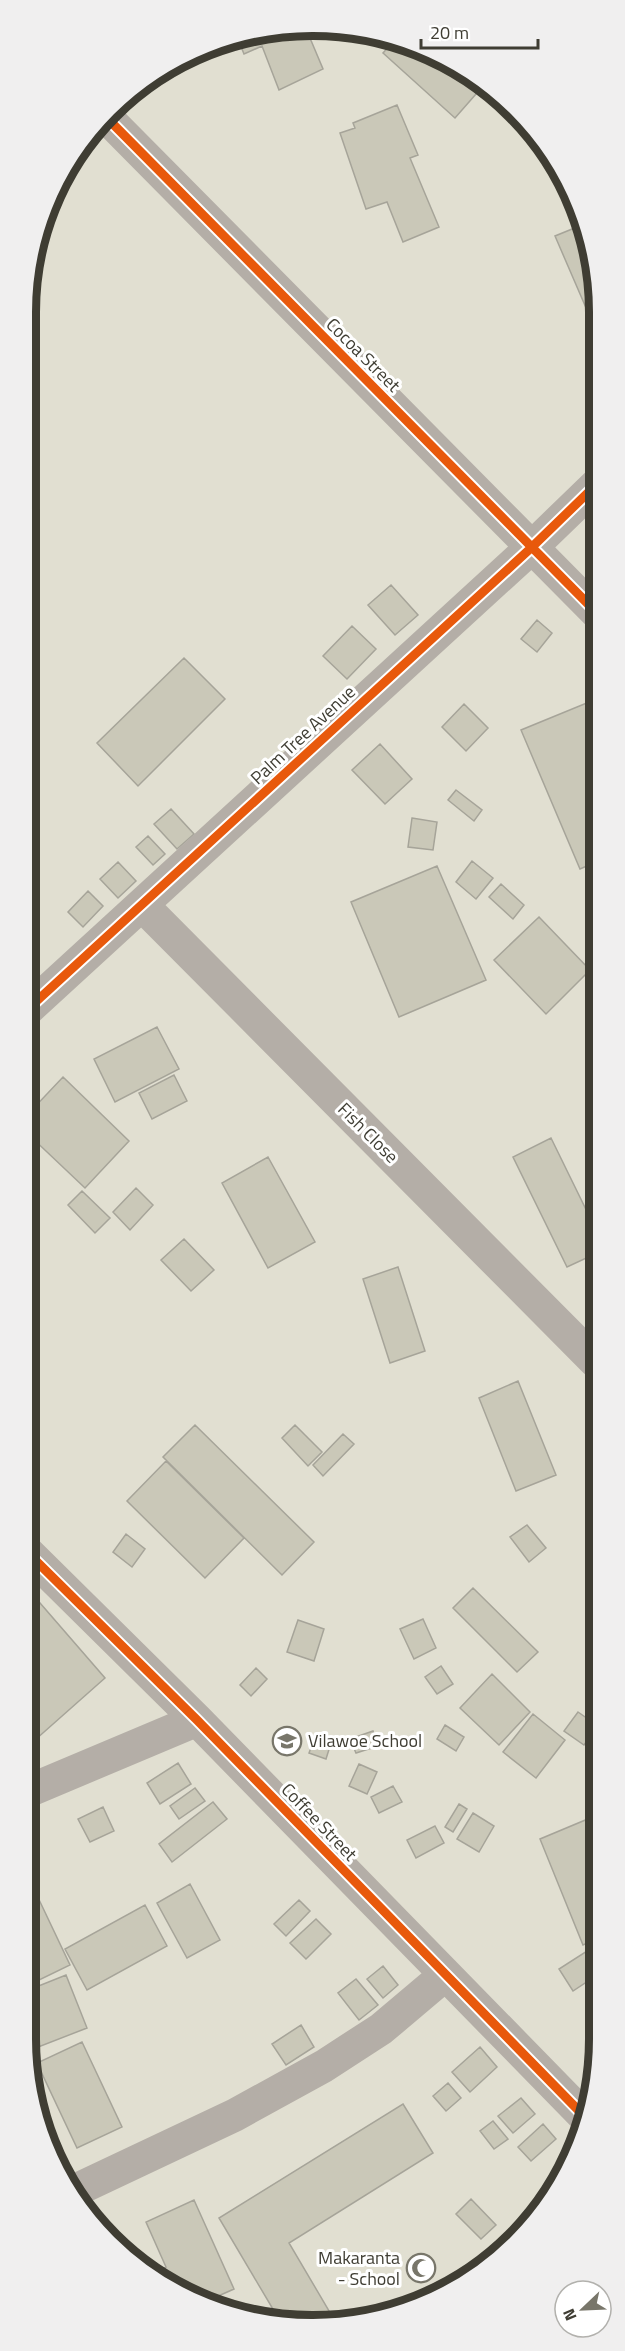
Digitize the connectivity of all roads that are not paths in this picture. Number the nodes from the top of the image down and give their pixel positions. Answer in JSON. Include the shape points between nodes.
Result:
{"nodes":[{"id":1,"x":112,"y":123,"type":"edge"},
{"id":2,"x":589,"y":492,"type":"edge"},
{"id":3,"x":531,"y":548,"type":"junction"},
{"id":4,"x":589,"y":605,"type":"edge"},
{"id":5,"x":142,"y":905,"type":"junction"},
{"id":6,"x":36,"y":1002,"type":"edge"},
{"id":7,"x":589,"y":1355,"type":"edge"},
{"id":8,"x":36,"y":1561,"type":"edge"},
{"id":9,"x":197,"y":1720,"type":"junction"},
{"id":10,"x":36,"y":1788,"type":"edge"},
{"id":11,"x":445,"y":1975,"type":"junction"},
{"id":12,"x":579,"y":2111,"type":"edge"},
{"id":13,"x":80,"y":2188,"type":"edge"}],
"edges":[{"from":1,"to":3,"type":"street","name":"Cocoa Street"},
{"from":2,"to":3,"type":"street","name":"Palm Tree Avenue"},
{"from":3,"to":4,"type":"street","name":"Cocoa Street"},
{"from":3,"to":5,"type":"street","name":"Palm Tree Avenue"},
{"from":5,"to":6,"type":"street","name":"Palm Tree Avenue"},
{"from":5,"to":7,"type":"street","name":"Fish Close"},
{"from":8,"to":9,"type":"street","name":"Coffee Street"},
{"from":9,"to":10,"type":"street"},
{"from":9,"to":11,"type":"street","name":"Coffee Street"},
{"from":11,"to":12,"type":"street","name":"Coffee Street"},
{"from":11,"to":13,"type":"street","via":[[381,2029],[324,2066],[235,2115]]}]}
